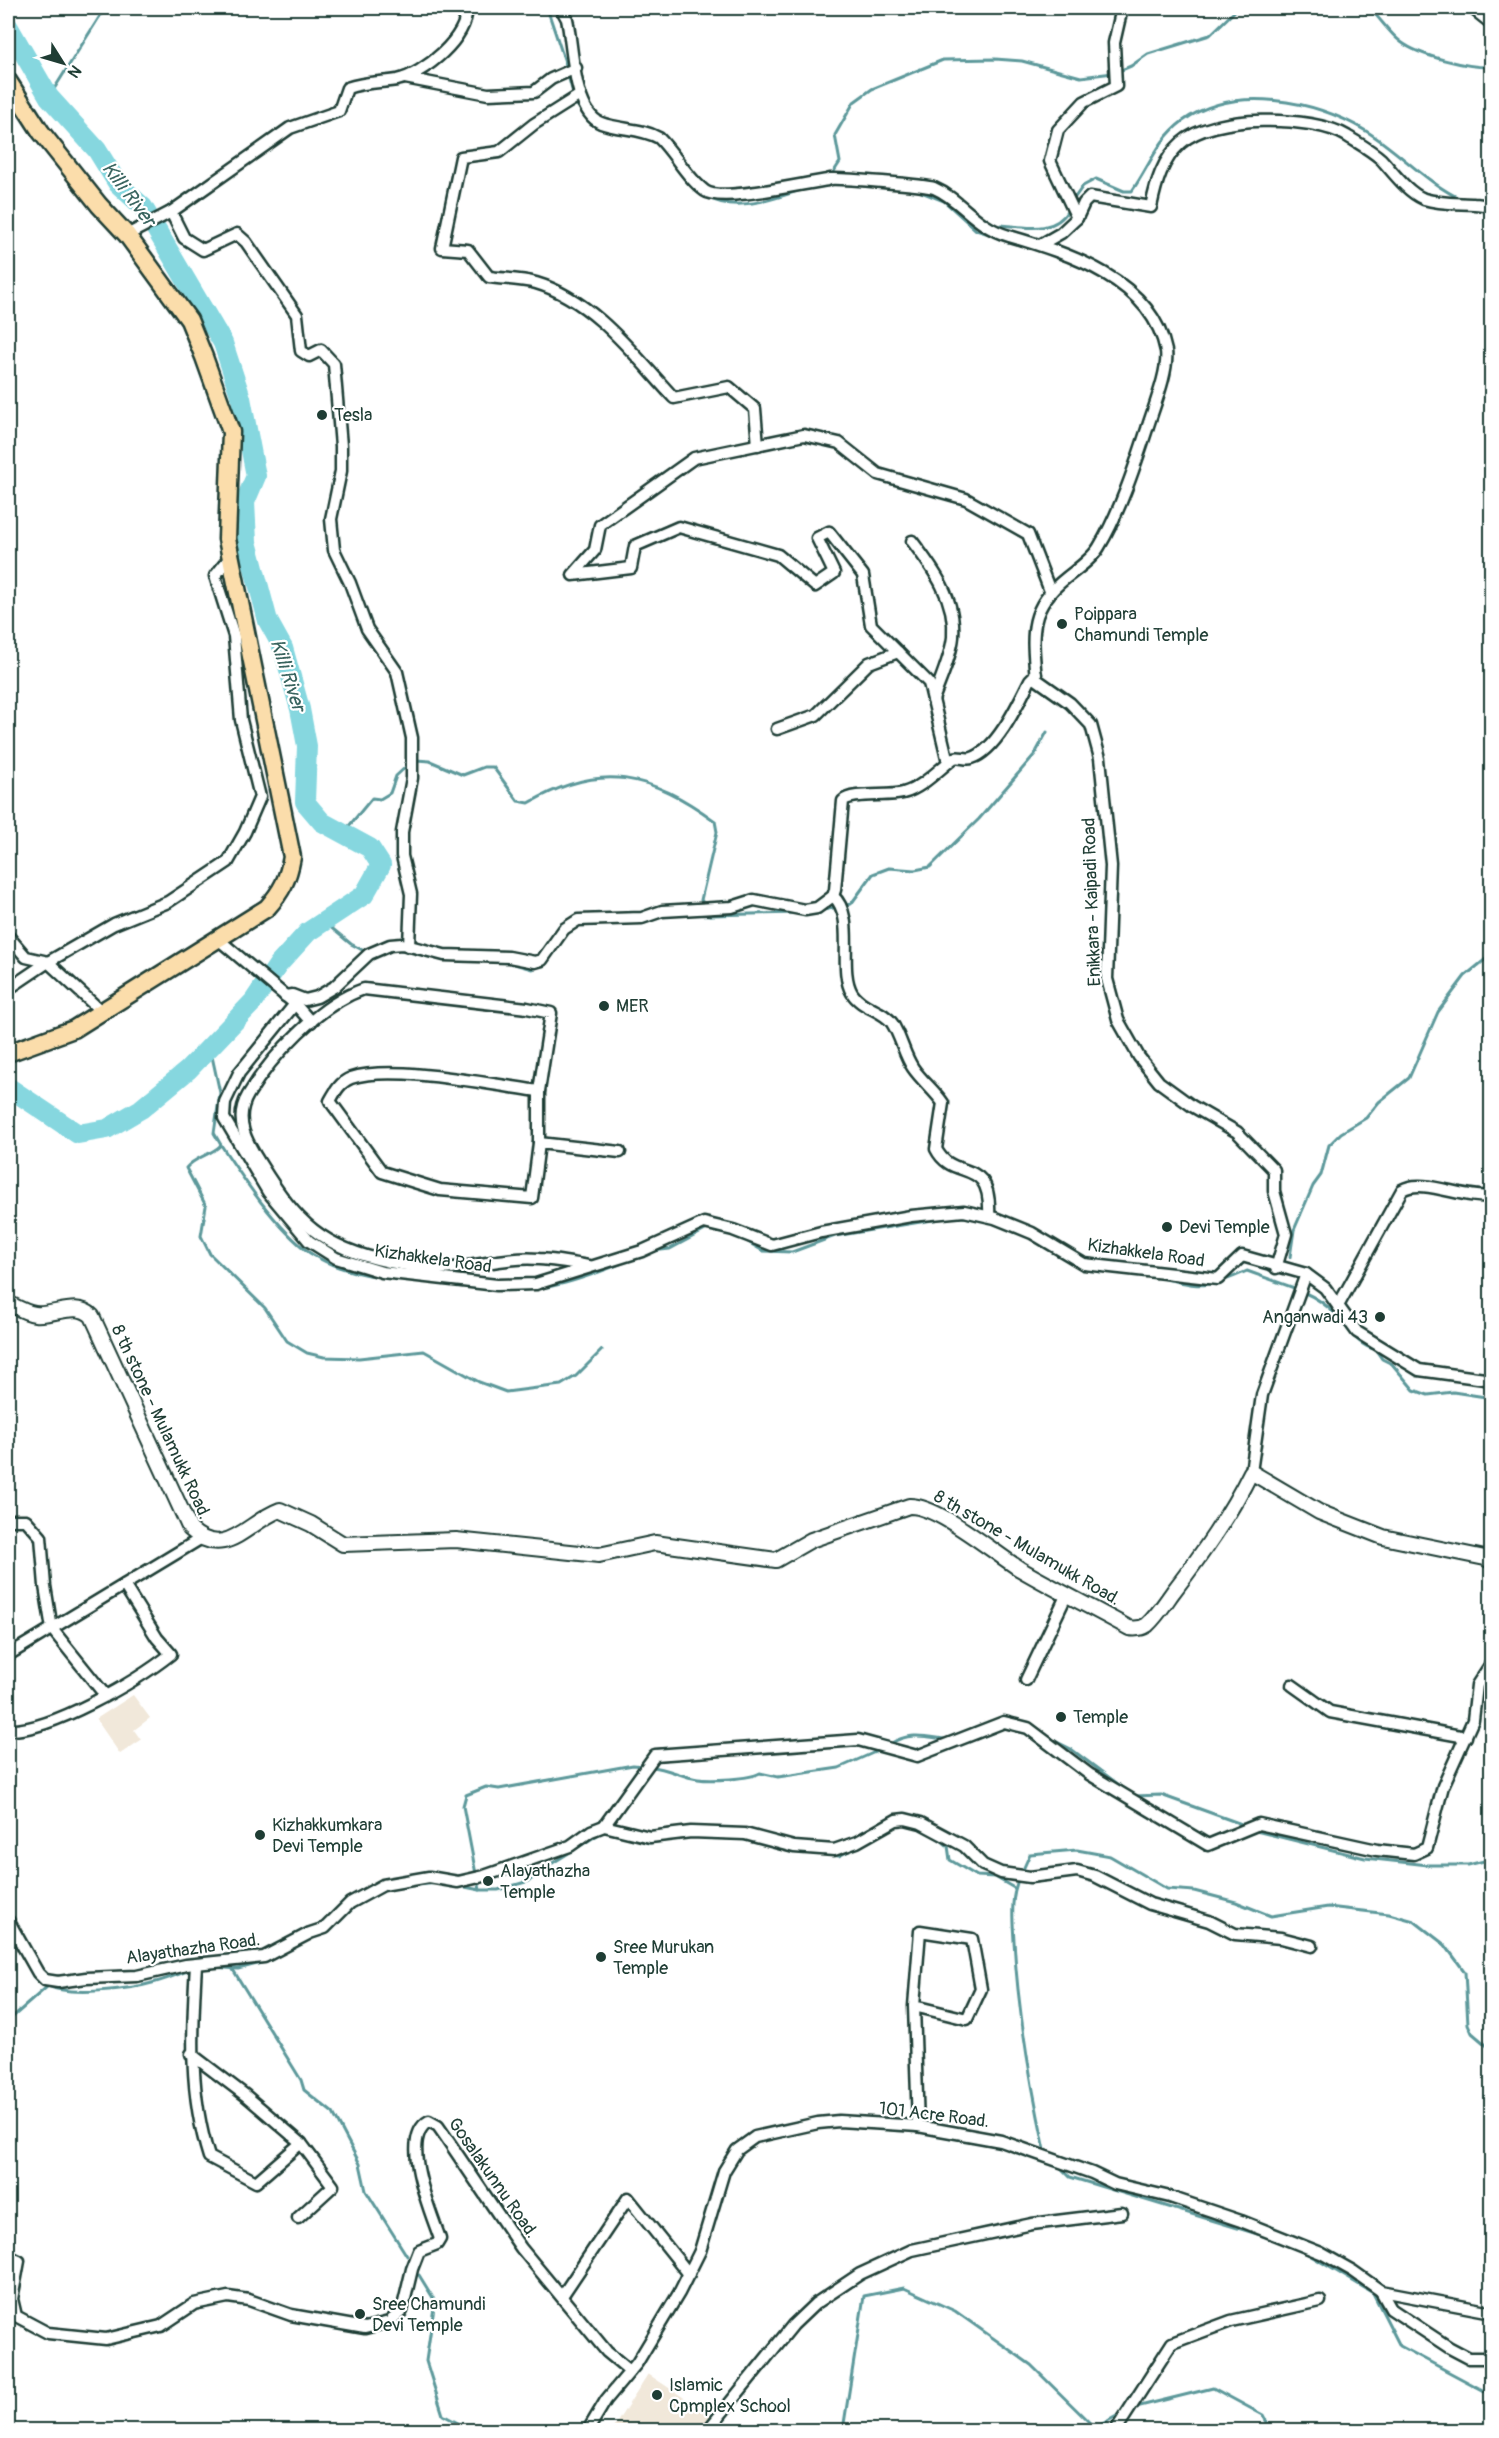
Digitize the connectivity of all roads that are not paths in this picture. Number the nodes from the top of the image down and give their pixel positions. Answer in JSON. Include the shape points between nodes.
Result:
{"nodes":[{"id":1,"x":466,"y":8,"type":"edge"},
{"id":2,"x":561,"y":8,"type":"edge"},
{"id":3,"x":1122,"y":8,"type":"edge"},
{"id":4,"x":1472,"y":8,"type":"edge"},
{"id":5,"x":1491,"y":24,"type":"edge"},
{"id":6,"x":575,"y":68,"type":"junction"},
{"id":7,"x":404,"y":78,"type":"junction"},
{"id":8,"x":8,"y":81,"type":"edge"},
{"id":9,"x":580,"y":95,"type":"junction"},
{"id":10,"x":1491,"y":206,"type":"edge"},
{"id":11,"x":171,"y":212,"type":"junction"},
{"id":12,"x":1077,"y":218,"type":"junction"},
{"id":13,"x":127,"y":235,"type":"junction"},
{"id":14,"x":1040,"y":245,"type":"junction"},
{"id":15,"x":758,"y":445,"type":"junction"},
{"id":16,"x":912,"y":541,"type":"dead end"},
{"id":17,"x":231,"y":556,"type":"junction"},
{"id":18,"x":1050,"y":591,"type":"junction"},
{"id":19,"x":898,"y":652,"type":"junction"},
{"id":20,"x":1036,"y":674,"type":"junction"},
{"id":21,"x":933,"y":700,"type":"junction"},
{"id":22,"x":777,"y":729,"type":"dead end"},
{"id":23,"x":948,"y":762,"type":"junction"},
{"id":24,"x":833,"y":896,"type":"junction"},
{"id":25,"x":8,"y":936,"type":"edge"},
{"id":26,"x":218,"y":939,"type":"junction"},
{"id":27,"x":409,"y":946,"type":"junction"},
{"id":28,"x":48,"y":962,"type":"junction"},
{"id":29,"x":8,"y":989,"type":"edge"},
{"id":30,"x":281,"y":993,"type":"junction"},
{"id":31,"x":295,"y":1004,"type":"junction"},
{"id":32,"x":102,"y":1011,"type":"junction"},
{"id":33,"x":311,"y":1022,"type":"junction"},
{"id":34,"x":8,"y":1053,"type":"edge"},
{"id":35,"x":539,"y":1091,"type":"junction"},
{"id":36,"x":539,"y":1143,"type":"junction"},
{"id":37,"x":620,"y":1152,"type":"dead end"},
{"id":38,"x":1491,"y":1196,"type":"edge"},
{"id":39,"x":989,"y":1216,"type":"junction"},
{"id":40,"x":593,"y":1266,"type":"junction"},
{"id":41,"x":1276,"y":1268,"type":"junction"},
{"id":42,"x":1306,"y":1274,"type":"junction"},
{"id":43,"x":8,"y":1303,"type":"edge"},
{"id":44,"x":1338,"y":1306,"type":"junction"},
{"id":45,"x":1491,"y":1380,"type":"edge"},
{"id":46,"x":1251,"y":1472,"type":"junction"},
{"id":47,"x":8,"y":1520,"type":"edge"},
{"id":48,"x":200,"y":1539,"type":"junction"},
{"id":49,"x":1491,"y":1562,"type":"edge"},
{"id":50,"x":124,"y":1585,"type":"junction"},
{"id":51,"x":1067,"y":1594,"type":"junction"},
{"id":52,"x":52,"y":1629,"type":"junction"},
{"id":53,"x":8,"y":1655,"type":"edge"},
{"id":54,"x":1491,"y":1662,"type":"edge"},
{"id":55,"x":1026,"y":1680,"type":"dead end"},
{"id":56,"x":1292,"y":1685,"type":"dead end"},
{"id":57,"x":105,"y":1695,"type":"junction"},
{"id":58,"x":8,"y":1730,"type":"edge"},
{"id":59,"x":1466,"y":1737,"type":"junction"},
{"id":60,"x":604,"y":1826,"type":"junction"},
{"id":61,"x":8,"y":1920,"type":"edge"},
{"id":62,"x":1312,"y":1946,"type":"dead end"},
{"id":63,"x":196,"y":1965,"type":"junction"},
{"id":64,"x":914,"y":2006,"type":"junction"},
{"id":65,"x":191,"y":2054,"type":"junction"},
{"id":66,"x":918,"y":2126,"type":"junction"},
{"id":67,"x":301,"y":2143,"type":"junction"},
{"id":68,"x":1122,"y":2213,"type":"dead end"},
{"id":69,"x":298,"y":2218,"type":"dead end"},
{"id":70,"x":8,"y":2256,"type":"edge"},
{"id":71,"x":689,"y":2274,"type":"junction"},
{"id":72,"x":1382,"y":2293,"type":"junction"},
{"id":73,"x":562,"y":2296,"type":"junction"},
{"id":74,"x":1320,"y":2301,"type":"dead end"},
{"id":75,"x":1491,"y":2312,"type":"edge"},
{"id":76,"x":1491,"y":2358,"type":"edge"},
{"id":77,"x":630,"y":2371,"type":"junction"},
{"id":78,"x":588,"y":2430,"type":"edge"},
{"id":79,"x":708,"y":2430,"type":"edge"},
{"id":80,"x":1116,"y":2430,"type":"edge"}],
"edges":[{"from":1,"to":7,"type":"street","via":[[465,23],[457,36],[430,63]]},
{"from":2,"to":6,"type":"street","via":[[567,19]]},
{"from":3,"to":12,"type":"street","via":[[1114,43],[1116,86],[1084,102],[1058,130],[1050,161]]},
{"from":4,"to":5,"type":"street"},
{"from":6,"to":7,"type":"street","via":[[534,92],[488,94]]},
{"from":6,"to":9,"type":"street"},
{"from":7,"to":11,"type":"street","via":[[362,82],[347,88],[339,111],[290,128]]},
{"from":8,"to":13,"type":"main road","via":[[41,132]]},
{"from":9,"to":14,"type":"street","via":[[589,116],[600,123],[659,138],[703,190],[713,196],[829,179],[932,188],[992,230]]},
{"from":9,"to":15,"type":"street","via":[[499,152],[461,157],[442,248],[468,250],[489,277],[536,284],[571,301],[604,323],[674,398],[729,387],[755,409]]},
{"from":10,"to":12,"type":"street","via":[[1422,198],[1380,158],[1348,136],[1324,126],[1271,120],[1202,130],[1182,142],[1164,164],[1151,207],[1090,197]]},
{"from":11,"to":13,"type":"street"},
{"from":11,"to":27,"type":"street","via":[[184,238],[203,250],[237,234],[246,242],[297,315],[301,351],[309,356],[321,350],[334,364],[341,471],[331,519],[333,550],[367,629],[397,672],[412,738],[402,832],[402,856],[411,894]]},
{"from":12,"to":14,"type":"street"},
{"from":13,"to":17,"type":"main road","via":[[189,320],[231,432],[227,539]]},
{"from":14,"to":18,"type":"street","via":[[1106,273],[1136,298],[1157,324],[1166,352],[1136,463],[1099,548]]},
{"from":15,"to":18,"type":"street","via":[[804,435],[838,443],[878,474],[966,499],[1029,534]]},
{"from":15,"to":19,"type":"street","via":[[694,458],[600,525],[595,550],[573,575],[630,568],[635,546],[679,527],[778,555],[815,586],[834,573],[817,538],[829,532],[863,575],[871,625]]},
{"from":16,"to":21,"type":"street","via":[[935,572],[953,612],[953,639]]},
{"from":17,"to":26,"type":"main road","via":[[292,857],[288,878],[267,908]]},
{"from":17,"to":28,"type":"street","via":[[215,576],[234,636],[241,720],[260,797],[245,832],[228,861],[168,902],[114,924]]},
{"from":18,"to":20,"type":"street","via":[[1037,611],[1032,634]]},
{"from":19,"to":21,"type":"street","via":[[929,683]]},
{"from":19,"to":22,"type":"street","via":[[869,663],[816,715]]},
{"from":20,"to":23,"type":"street","via":[[993,742],[972,758],[957,756]]},
{"from":20,"to":41,"type":"street","name":"Enikkara - Kaipadi Road","via":[[1036,679],[1070,703],[1092,725],[1100,758],[1111,866],[1107,979],[1118,1020],[1139,1057],[1160,1082],[1236,1132],[1274,1170],[1274,1191],[1286,1234]]},
{"from":21,"to":23,"type":"street"},
{"from":23,"to":24,"type":"street","via":[[906,793],[871,798],[854,795],[843,801]]},
{"from":24,"to":27,"type":"street","via":[[817,908],[805,910],[754,900],[732,907],[662,911],[642,918],[578,920],[564,929],[542,960],[535,962],[444,955]]},
{"from":24,"to":39,"type":"street","via":[[845,919],[851,992],[869,1010],[891,1022],[914,1069],[943,1103],[936,1149],[948,1163],[974,1171],[982,1179],[988,1194]]},
{"from":25,"to":28,"type":"street","via":[[26,957]]},
{"from":26,"to":30,"type":"street"},
{"from":26,"to":32,"type":"main road"},
{"from":27,"to":30,"type":"street","via":[[380,947],[317,997],[305,1000]]},
{"from":28,"to":29,"type":"street"},
{"from":28,"to":32,"type":"street"},
{"from":30,"to":31,"type":"street"},
{"from":31,"to":33,"type":"street"},
{"from":31,"to":40,"type":"street","name":"Kizhakkela Road","via":[[239,1073],[225,1102],[224,1118],[268,1192],[309,1241],[336,1258],[382,1272],[496,1285],[536,1284]]},
{"from":32,"to":34,"type":"main road","via":[[74,1029]]},
{"from":33,"to":35,"type":"street","name":"Kizhakkela Road","via":[[344,996],[364,989],[551,1013]]},
{"from":33,"to":40,"type":"street","name":"Kizhakkela Road","via":[[260,1074],[243,1104],[241,1122],[245,1139],[272,1183],[309,1228],[343,1250],[438,1269],[537,1258]]},
{"from":35,"to":36,"type":"street"},
{"from":35,"to":36,"type":"street","via":[[376,1073],[349,1079],[337,1088],[330,1101],[381,1172],[440,1190],[532,1198]]},
{"from":36,"to":37,"type":"street"},
{"from":38,"to":44,"type":"street","via":[[1459,1195],[1421,1186],[1402,1190]]},
{"from":39,"to":40,"type":"street","name":"Kizhakkela Road","via":[[964,1211],[911,1216],[772,1245],[704,1223],[642,1251]]},
{"from":39,"to":41,"type":"street","name":"Kizhakkela Road","via":[[1032,1233],[1083,1264],[1218,1279],[1242,1256]]},
{"from":41,"to":42,"type":"street","name":"Kizhakkela Road"},
{"from":42,"to":44,"type":"street","name":"Kizhakkela Road","via":[[1325,1288]]},
{"from":42,"to":46,"type":"street","via":[[1262,1395]]},
{"from":43,"to":48,"type":"main road","name":"8 th stone - Mulamukk Road.","via":[[36,1314],[76,1309],[92,1316],[190,1529]]},
{"from":44,"to":45,"type":"street","name":"Kizhakkela Road","via":[[1357,1332],[1419,1370]]},
{"from":46,"to":49,"type":"main road","via":[[1319,1512],[1383,1538]]},
{"from":46,"to":51,"type":"main road","name":"8 th stone - Mulamukk Road.","via":[[1190,1569],[1146,1626],[1129,1628]]},
{"from":47,"to":52,"type":"street","via":[[26,1520],[41,1537]]},
{"from":48,"to":50,"type":"street"},
{"from":48,"to":51,"type":"main road","name":"8 th stone - Mulamukk Road.","via":[[225,1542],[280,1510],[343,1544],[456,1540],[599,1555],[655,1543],[776,1560],[811,1540],[919,1505]]},
{"from":50,"to":52,"type":"street"},
{"from":50,"to":57,"type":"street","via":[[171,1654]]},
{"from":51,"to":55,"type":"street"},
{"from":52,"to":53,"type":"street"},
{"from":52,"to":57,"type":"street"},
{"from":54,"to":59,"type":"street","via":[[1477,1685],[1473,1720]]},
{"from":56,"to":59,"type":"street","via":[[1330,1712]]},
{"from":57,"to":58,"type":"street","via":[[32,1728]]},
{"from":59,"to":60,"type":"street","via":[[1443,1786],[1426,1848],[1414,1854],[1345,1845],[1259,1824],[1208,1845],[1089,1774],[1028,1728],[1004,1722],[917,1756],[858,1740],[655,1755]]},
{"from":60,"to":62,"type":"street","via":[[650,1837],[691,1832],[744,1834],[794,1847],[834,1850],[905,1819],[921,1823],[964,1846],[988,1868],[1020,1876],[1077,1872],[1095,1876],[1150,1904],[1209,1921],[1235,1934],[1281,1938]]},
{"from":60,"to":63,"type":"street","name":"Alayathazha Road.","via":[[570,1846],[477,1878],[458,1882],[429,1877],[383,1885],[350,1904],[325,1928],[276,1953]]},
{"from":61,"to":63,"type":"street","name":"Alayathazha Road.","via":[[38,1973],[53,1982],[137,1976]]},
{"from":63,"to":65,"type":"street"},
{"from":64,"to":64,"type":"street","via":[[920,1931],[972,1939],[981,1989],[967,2019]]},
{"from":64,"to":66,"type":"street"},
{"from":65,"to":67,"type":"street"},
{"from":65,"to":67,"type":"street","via":[[198,2123],[209,2157],[256,2182]]},
{"from":66,"to":71,"type":"street","name":"101 Acre Road.","via":[[839,2121],[797,2126],[747,2141],[724,2171],[700,2251]]},
{"from":66,"to":72,"type":"street","name":"101 Acre Road.","via":[[979,2135],[1115,2184],[1170,2196],[1241,2221],[1321,2253]]},
{"from":67,"to":69,"type":"street","via":[[333,2186]]},
{"from":68,"to":79,"type":"street","via":[[1042,2222],[912,2250],[860,2274],[815,2304],[793,2325]]},
{"from":70,"to":73,"type":"street","name":"Gosalakunnu Road.","via":[[18,2261],[12,2300],[16,2316],[48,2333],[106,2339],[161,2326],[194,2304],[228,2296],[291,2315],[344,2325],[385,2325],[402,2311],[417,2254],[440,2239],[417,2170],[419,2137],[429,2121],[441,2130],[521,2248]]},
{"from":71,"to":73,"type":"street","via":[[628,2198]]},
{"from":71,"to":77,"type":"street","name":"101 Acre Road."},
{"from":72,"to":75,"type":"street","name":"101 Acre Road."},
{"from":72,"to":76,"type":"street","via":[[1391,2309],[1450,2348],[1469,2358]]},
{"from":73,"to":77,"type":"street","name":"Gosalakunnu Road.","via":[[607,2352]]},
{"from":74,"to":80,"type":"street","via":[[1231,2321],[1172,2343]]},
{"from":77,"to":78,"type":"street","name":"101 Acre Road."}]}
